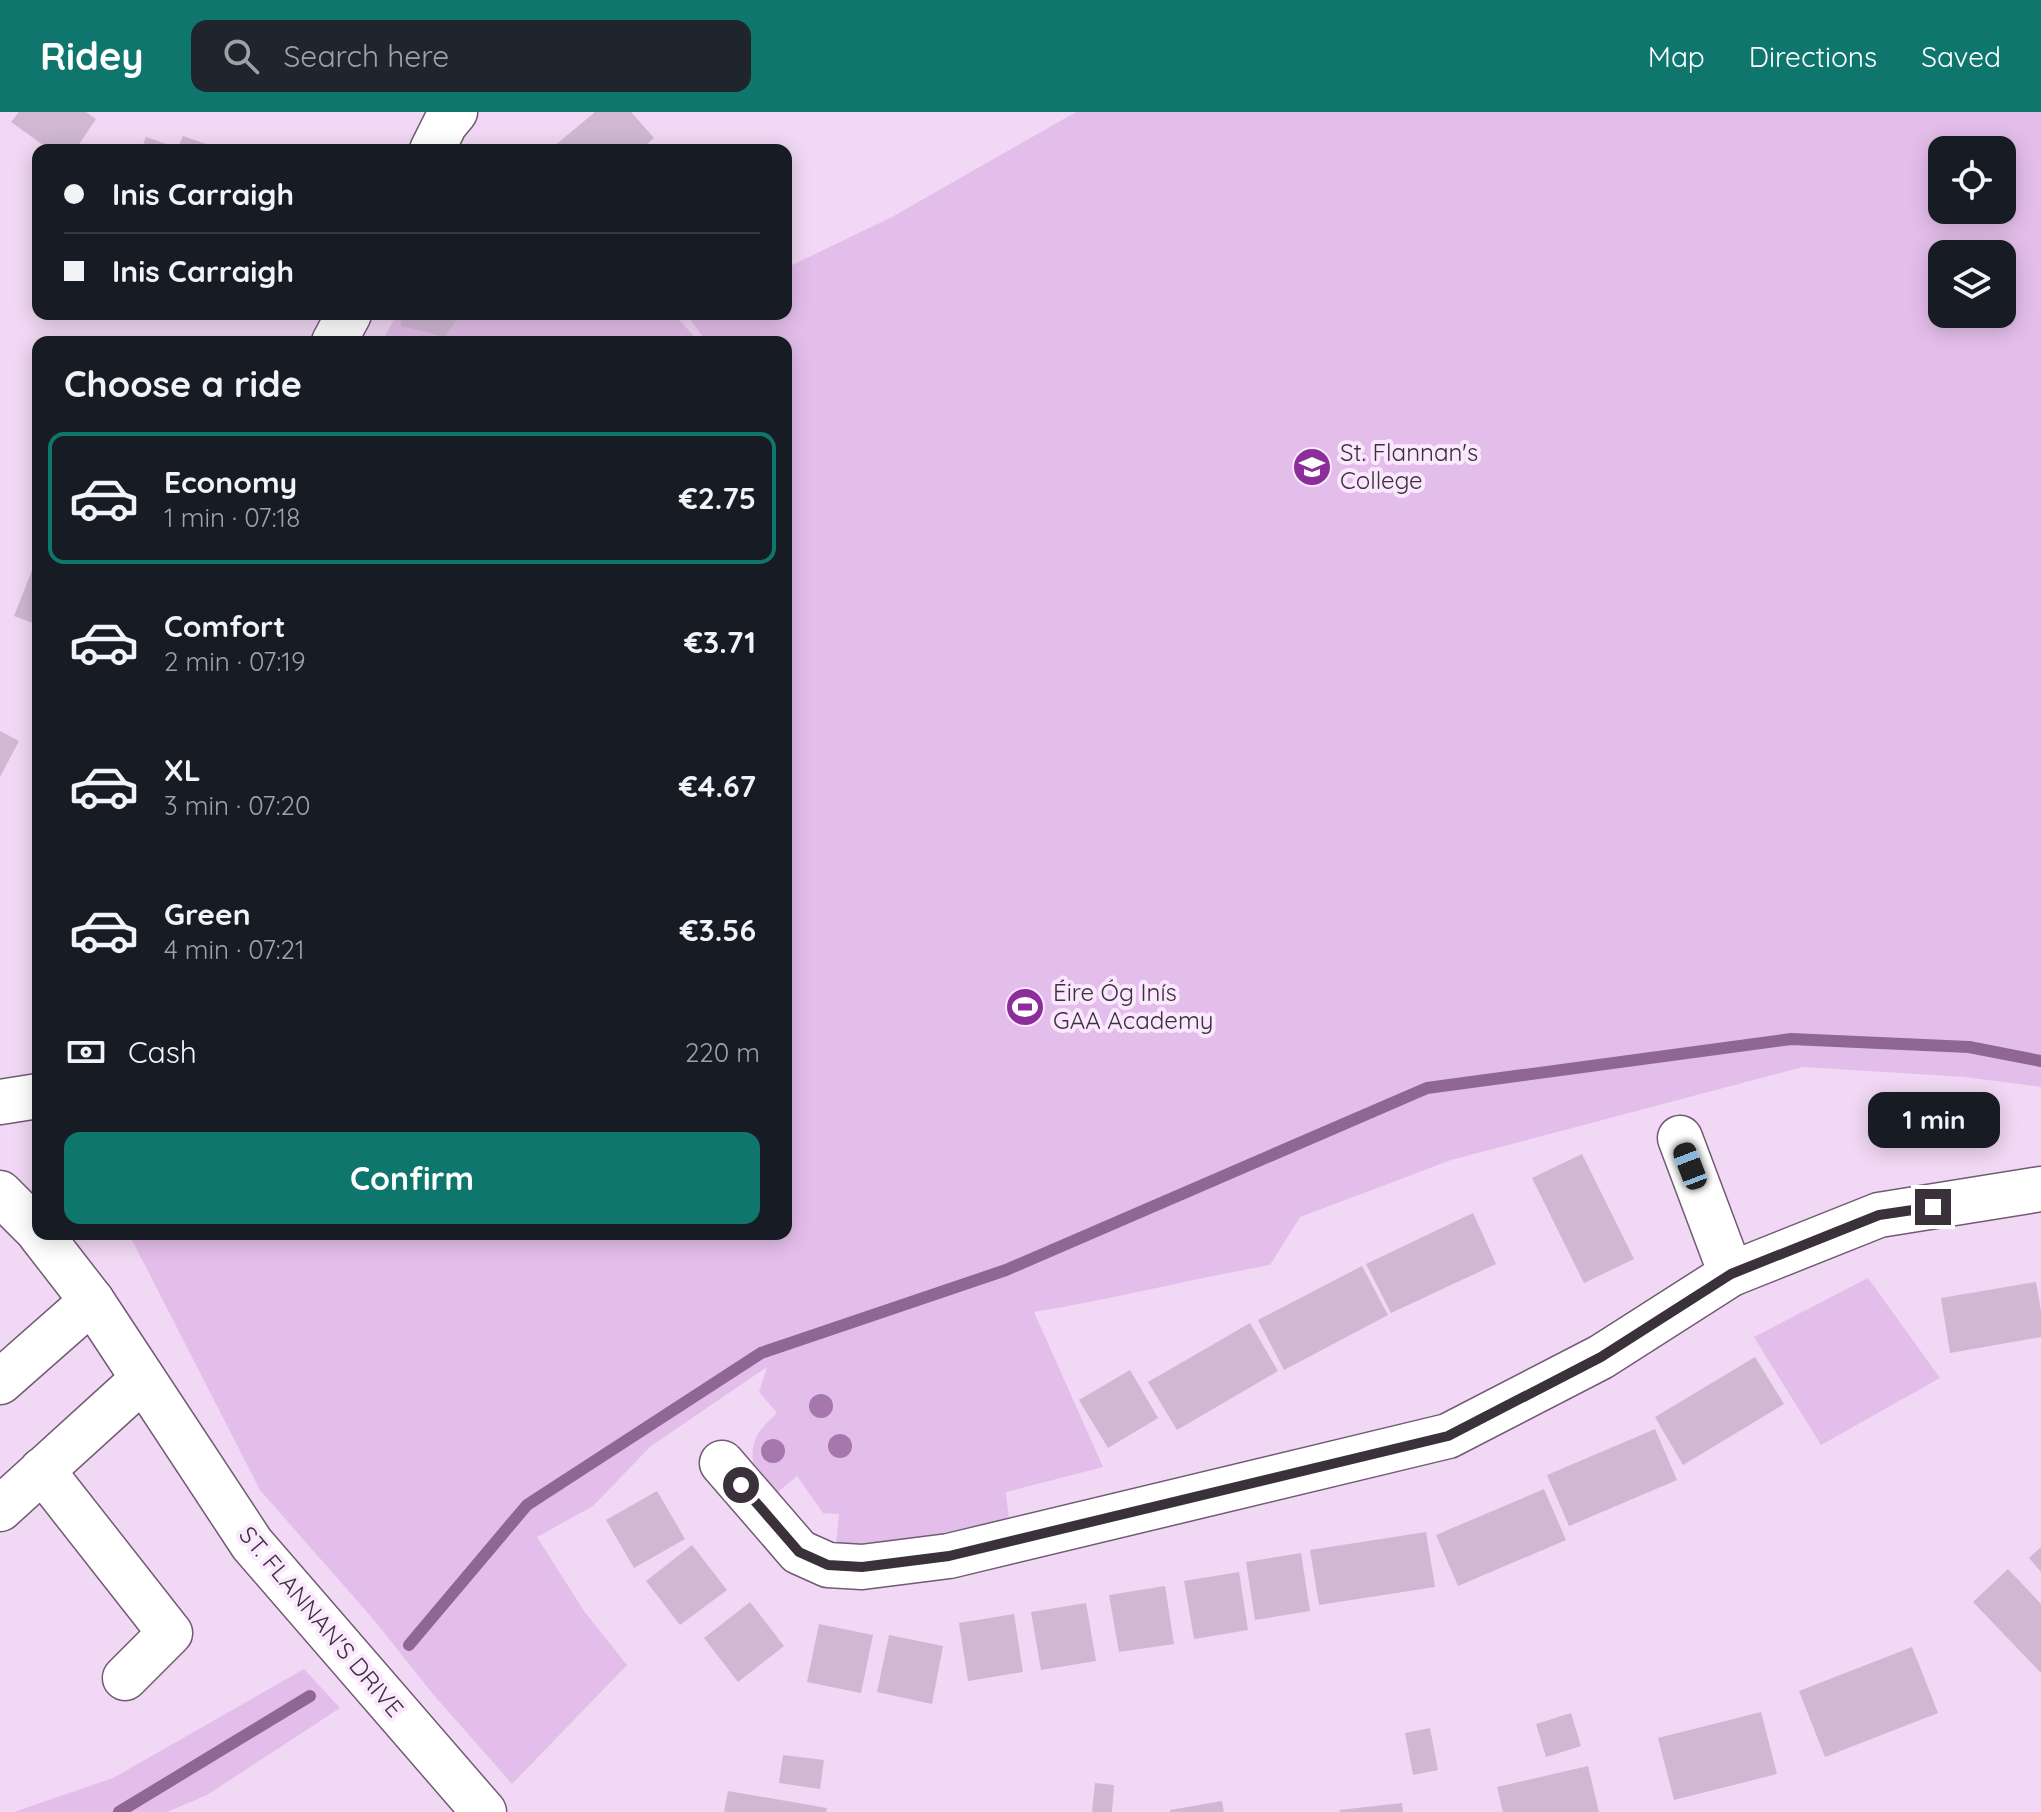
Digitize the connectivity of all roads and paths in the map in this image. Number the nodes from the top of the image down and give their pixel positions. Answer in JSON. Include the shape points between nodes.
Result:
{"nodes":[{"id":1,"x":32,"y":1097,"type":"edge"},
{"id":2,"x":0,"y":1102,"type":"edge"},
{"id":3,"x":1680,"y":1138,"type":"dead end"},
{"id":4,"x":2041,"y":1189,"type":"edge"},
{"id":5,"x":0,"y":1193,"type":"edge"},
{"id":6,"x":32,"y":1226,"type":"edge"},
{"id":7,"x":44,"y":1240,"type":"edge"},
{"id":8,"x":71,"y":1240,"type":"edge"},
{"id":9,"x":1731,"y":1274,"type":"junction"},
{"id":10,"x":92,"y":1301,"type":"junction"},
{"id":11,"x":143,"y":1379,"type":"junction"},
{"id":12,"x":0,"y":1382,"type":"edge"},
{"id":13,"x":722,"y":1463,"type":"dead end"},
{"id":14,"x":42,"y":1470,"type":"junction"},
{"id":15,"x":0,"y":1509,"type":"edge"},
{"id":16,"x":125,"y":1678,"type":"dead end"},
{"id":17,"x":478,"y":1810,"type":"edge"}],
"edges":[{"from":1,"to":2,"type":"street"},
{"from":3,"to":9,"type":"street"},
{"from":4,"to":9,"type":"street","via":[[1879,1215]]},
{"from":5,"to":6,"type":"street"},
{"from":7,"to":10,"type":"street"},
{"from":8,"to":10,"type":"street"},
{"from":9,"to":13,"type":"street","via":[[1601,1357],[1448,1436],[949,1556],[862,1567],[828,1565],[799,1552]]},
{"from":10,"to":11,"type":"street","name":"ST. FLANNAN'S DRIVE"},
{"from":10,"to":12,"type":"street"},
{"from":11,"to":14,"type":"street"},
{"from":11,"to":17,"type":"street","name":"ST. FLANNAN'S DRIVE","via":[[252,1544]]},
{"from":14,"to":15,"type":"street"},
{"from":14,"to":16,"type":"street","via":[[170,1633]]}]}
